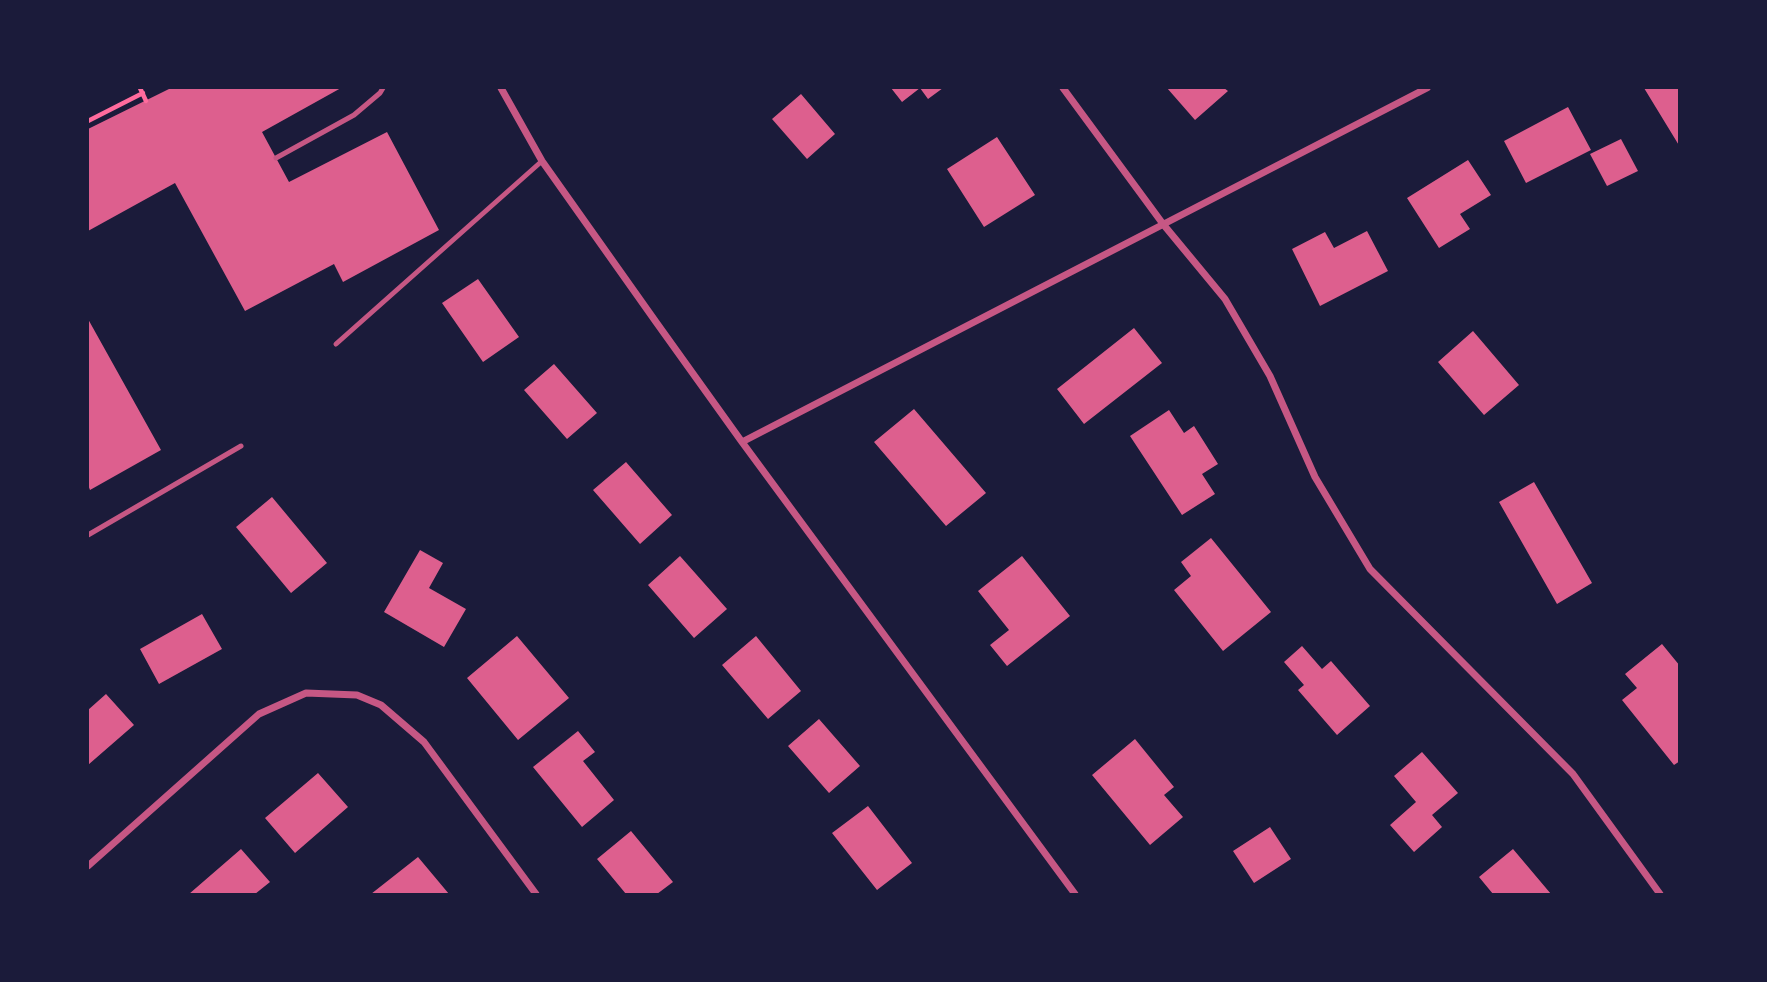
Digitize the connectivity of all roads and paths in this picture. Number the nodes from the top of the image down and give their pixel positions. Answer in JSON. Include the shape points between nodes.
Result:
{"nodes":[{"id":1,"x":383,"y":88,"type":"edge"},
{"id":2,"x":501,"y":88,"type":"edge"},
{"id":3,"x":1063,"y":88,"type":"edge"},
{"id":4,"x":1427,"y":88,"type":"edge"},
{"id":5,"x":141,"y":90,"type":"edge"},
{"id":6,"x":146,"y":101,"type":"dead end"},
{"id":7,"x":88,"y":121,"type":"edge"},
{"id":8,"x":276,"y":158,"type":"dead end"},
{"id":9,"x":542,"y":161,"type":"junction"},
{"id":10,"x":1163,"y":224,"type":"junction"},
{"id":11,"x":336,"y":344,"type":"dead end"},
{"id":12,"x":742,"y":442,"type":"junction"},
{"id":13,"x":241,"y":446,"type":"dead end"},
{"id":14,"x":88,"y":535,"type":"edge"},
{"id":15,"x":88,"y":866,"type":"edge"},
{"id":16,"x":536,"y":894,"type":"edge"},
{"id":17,"x":1075,"y":894,"type":"edge"},
{"id":18,"x":1660,"y":894,"type":"edge"}],
"edges":[{"from":1,"to":8,"type":"lane","via":[[355,115]]},
{"from":2,"to":9,"type":"street"},
{"from":3,"to":10,"type":"street"},
{"from":4,"to":10,"type":"street"},
{"from":5,"to":6,"type":"path"},
{"from":5,"to":7,"type":"path"},
{"from":9,"to":11,"type":"lane"},
{"from":9,"to":12,"type":"street"},
{"from":10,"to":12,"type":"street"},
{"from":10,"to":18,"type":"street","via":[[1225,299],[1270,376],[1315,477],[1370,569],[1573,774]]},
{"from":12,"to":17,"type":"street"},
{"from":13,"to":14,"type":"lane"},
{"from":15,"to":16,"type":"street","via":[[259,714],[306,693],[357,695],[381,705],[424,742]]}]}
